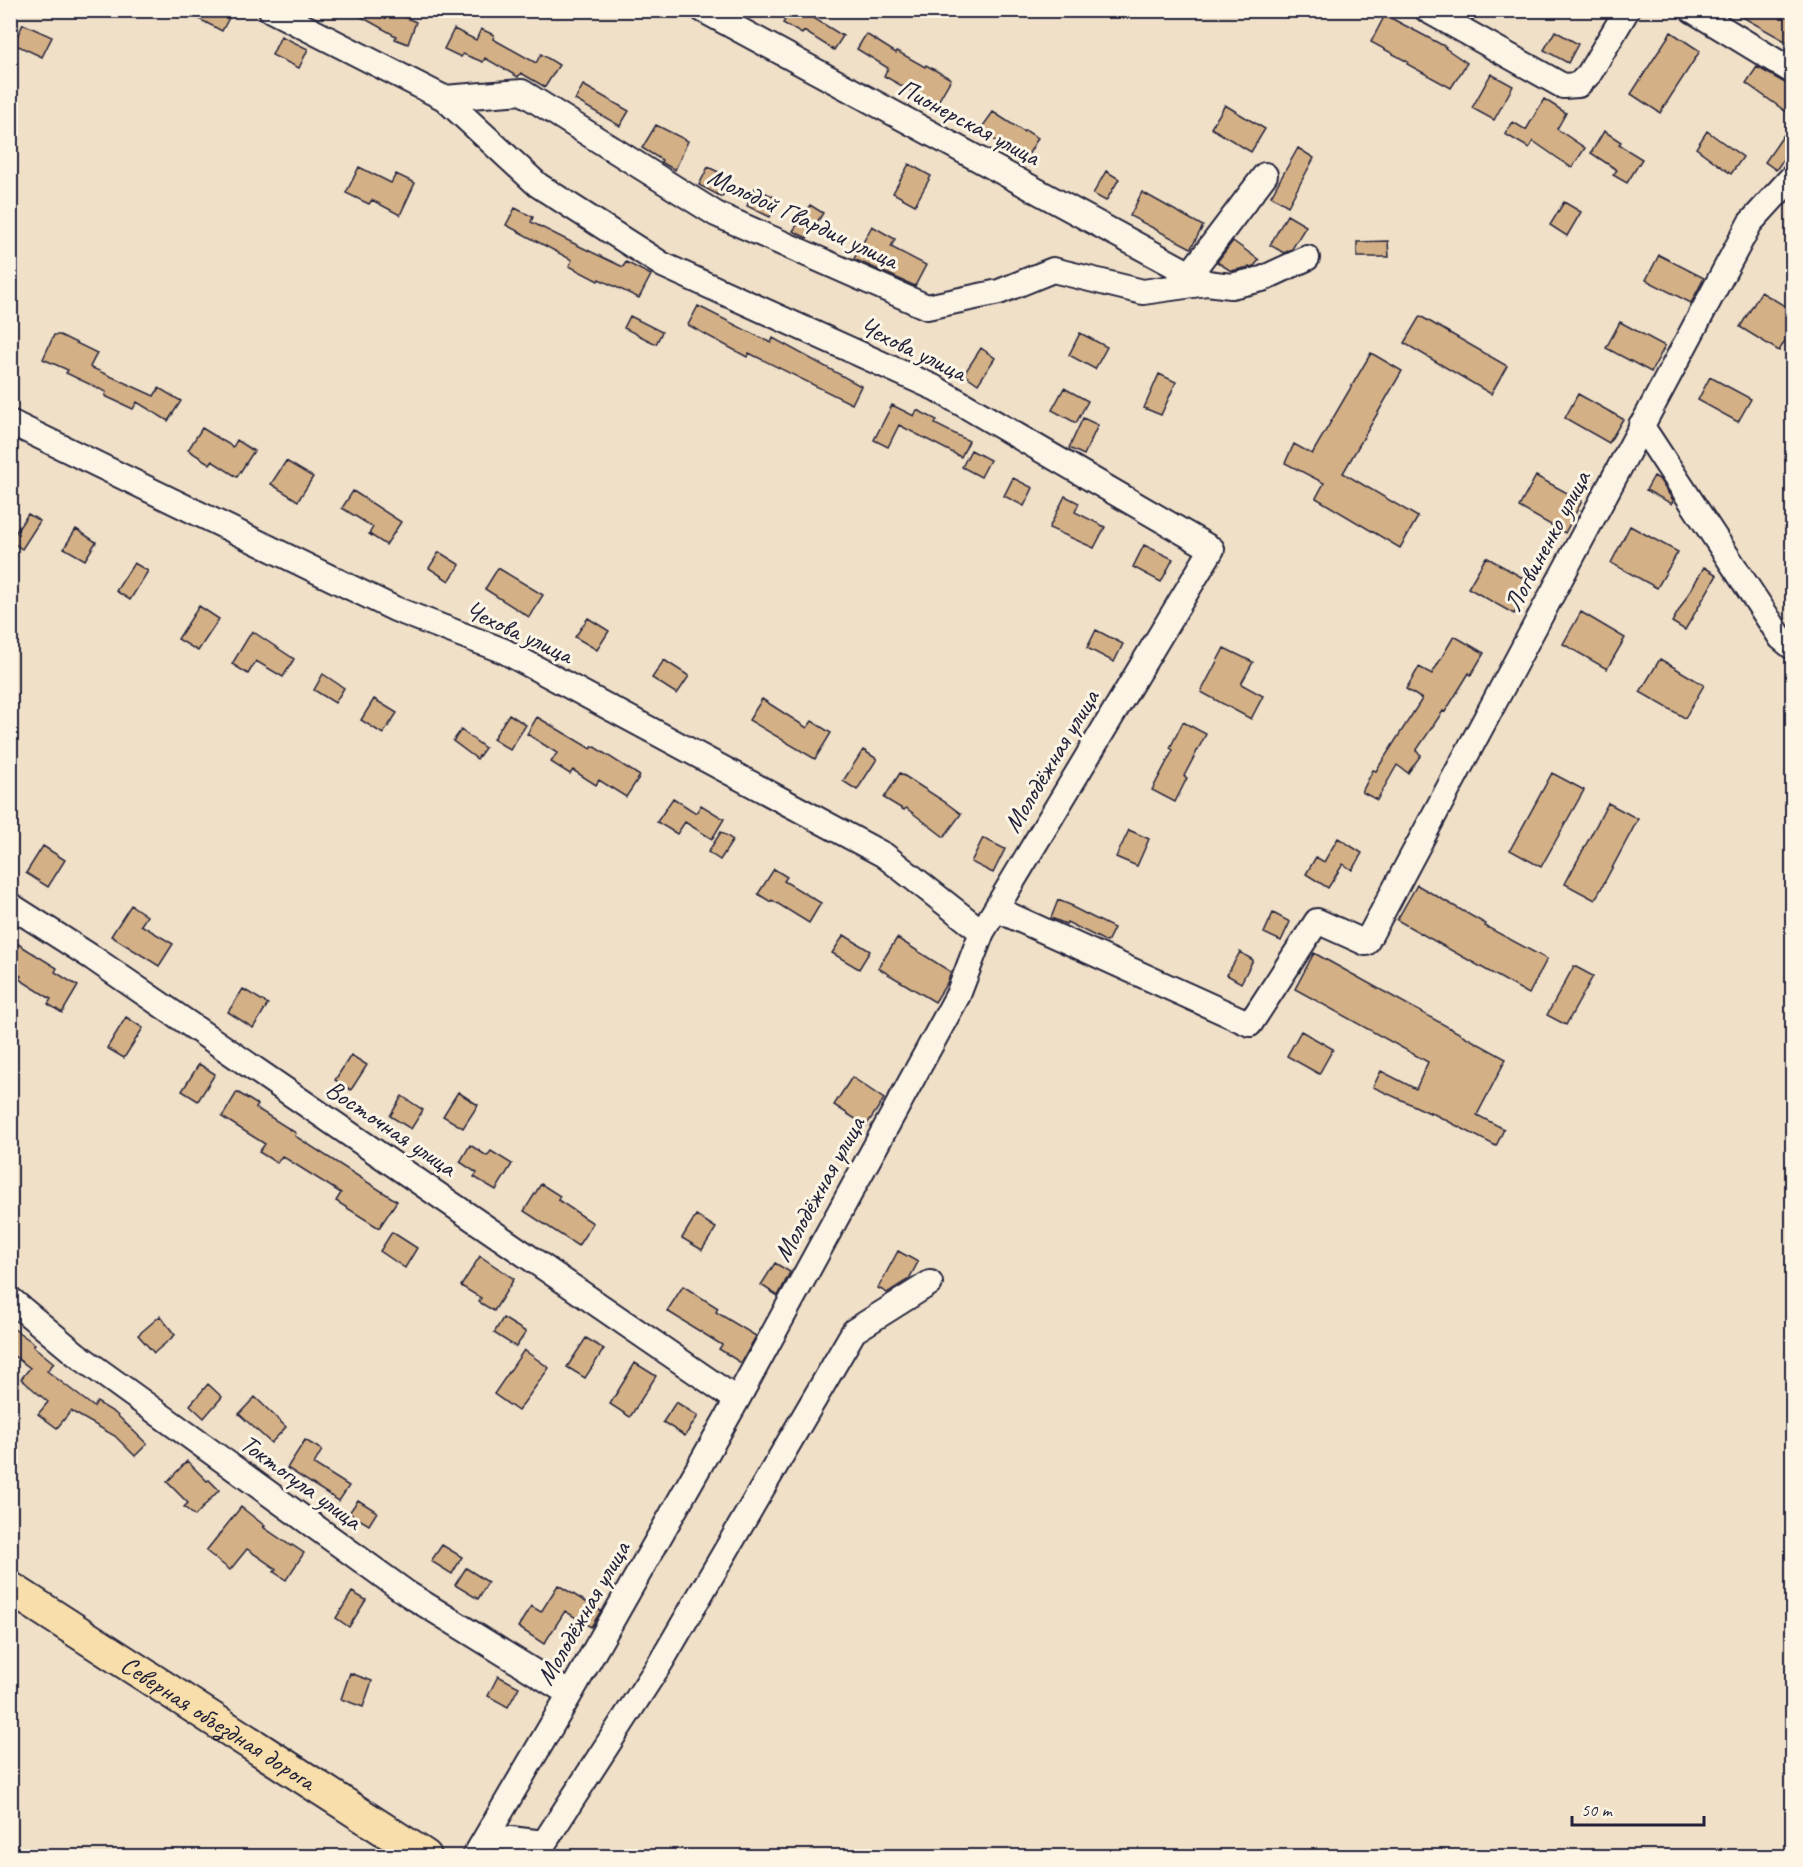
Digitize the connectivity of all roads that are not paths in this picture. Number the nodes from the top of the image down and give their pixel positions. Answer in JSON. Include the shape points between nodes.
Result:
{"nodes":[{"id":1,"x":271,"y":10,"type":"edge"},
{"id":2,"x":703,"y":10,"type":"edge"},
{"id":3,"x":1427,"y":10,"type":"edge"},
{"id":4,"x":1627,"y":10,"type":"edge"},
{"id":5,"x":1692,"y":10,"type":"edge"},
{"id":6,"x":1792,"y":71,"type":"edge"},
{"id":7,"x":444,"y":98,"type":"junction"},
{"id":8,"x":1265,"y":175,"type":"dead end"},
{"id":9,"x":1792,"y":177,"type":"edge"},
{"id":10,"x":1306,"y":258,"type":"dead end"},
{"id":11,"x":1199,"y":278,"type":"junction"},
{"id":12,"x":10,"y":422,"type":"edge"},
{"id":13,"x":1641,"y":425,"type":"junction"},
{"id":14,"x":1212,"y":549,"type":"joint"},
{"id":15,"x":1787,"y":642,"type":"edge"},
{"id":16,"x":10,"y":905,"type":"edge"},
{"id":17,"x":996,"y":909,"type":"junction"},
{"id":18,"x":982,"y":932,"type":"junction"},
{"id":19,"x":930,"y":1283,"type":"dead end"},
{"id":20,"x":10,"y":1299,"type":"edge"},
{"id":21,"x":737,"y":1400,"type":"junction"},
{"id":22,"x":10,"y":1588,"type":"edge"},
{"id":23,"x":570,"y":1694,"type":"junction"},
{"id":24,"x":488,"y":1836,"type":"junction"},
{"id":25,"x":424,"y":1857,"type":"edge"},
{"id":26,"x":475,"y":1857,"type":"edge"}],
"edges":[{"from":1,"to":7,"type":"street"},
{"from":2,"to":11,"type":"street","name":"Пионерская улица"},
{"from":3,"to":4,"type":"street","via":[[1563,86],[1578,84],[1589,74]]},
{"from":5,"to":6,"type":"street"},
{"from":7,"to":11,"type":"street","name":"Молодой Гвардии улица","via":[[522,92],[716,214],[927,307],[999,292],[1053,270],[1143,292]]},
{"from":7,"to":14,"type":"street","name":"Чехова улица","via":[[538,185],[663,265],[935,388]]},
{"from":8,"to":11,"type":"street"},
{"from":9,"to":13,"type":"street","name":"Логвиненко улица","via":[[1750,223]]},
{"from":10,"to":11,"type":"street","via":[[1262,279],[1231,286]]},
{"from":12,"to":18,"type":"street","name":"Чехова улица","via":[[395,609],[514,657],[884,855]]},
{"from":13,"to":15,"type":"street"},
{"from":13,"to":17,"type":"street","name":"Логвиненко улица","via":[[1366,942],[1317,921],[1250,1024]]},
{"from":14,"to":17,"type":"street","name":"Молодёжная улица"},
{"from":16,"to":21,"type":"street","name":"Восточная улица"},
{"from":17,"to":18,"type":"street","name":"Молодёжная улица"},
{"from":18,"to":21,"type":"street","name":"Молодёжная улица","via":[[958,995]]},
{"from":19,"to":24,"type":"street","via":[[854,1331],[661,1662],[543,1843]]},
{"from":20,"to":23,"type":"street","name":"Токтогула улица","via":[[76,1354],[408,1594]]},
{"from":21,"to":23,"type":"street","name":"Молодёжная улица"},
{"from":22,"to":25,"type":"main road","name":"Северная объездная дорога"},
{"from":23,"to":24,"type":"street","name":"Молодёжная улица"},
{"from":24,"to":26,"type":"street","name":"Молодёжная улица"}]}
